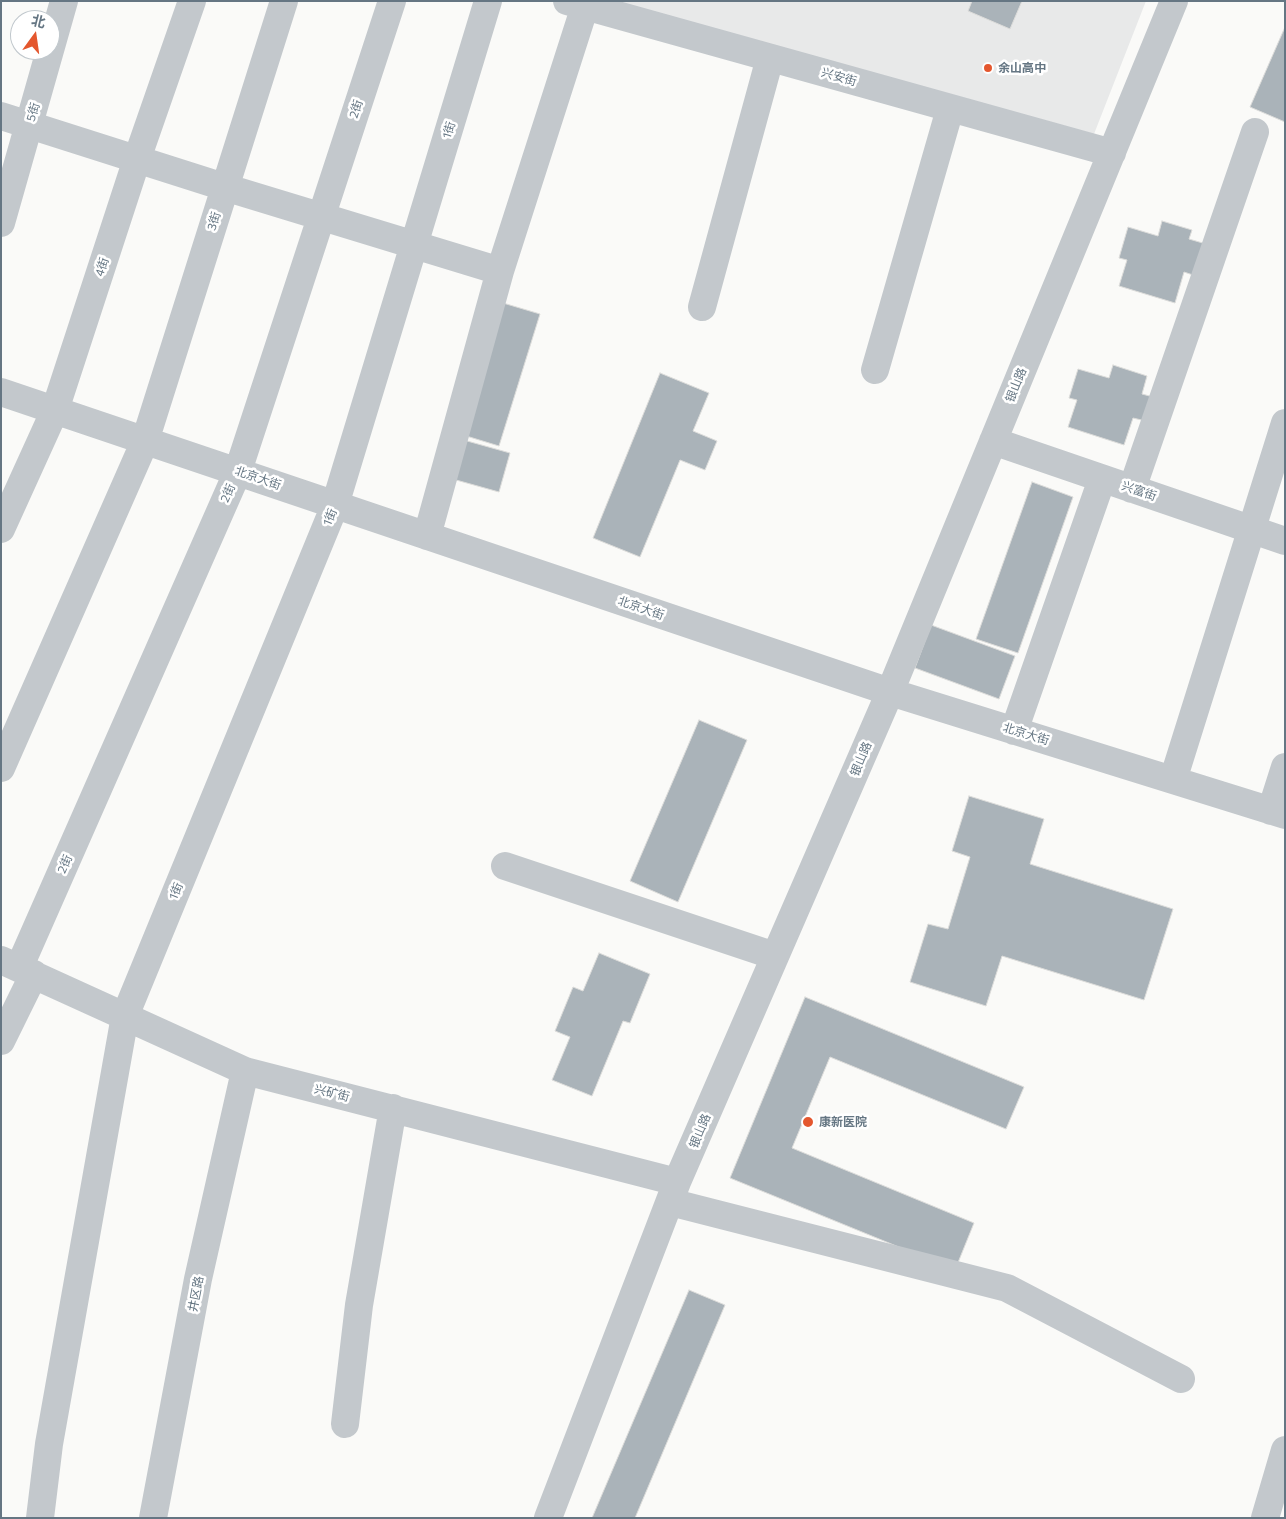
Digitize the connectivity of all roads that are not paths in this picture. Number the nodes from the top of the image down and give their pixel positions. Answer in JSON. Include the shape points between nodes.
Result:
{"nodes":[{"id":1,"x":64,"y":1,"type":"edge"},
{"id":2,"x":192,"y":1,"type":"edge"},
{"id":3,"x":284,"y":1,"type":"edge"},
{"id":4,"x":392,"y":1,"type":"edge"},
{"id":5,"x":488,"y":1,"type":"edge"},
{"id":6,"x":1174,"y":1,"type":"edge"},
{"id":7,"x":576,"y":4,"type":"edge"},
{"id":8,"x":770,"y":58,"type":"junction"},
{"id":9,"x":950,"y":109,"type":"junction"},
{"id":10,"x":1,"y":116,"type":"edge"},
{"id":11,"x":29,"y":124,"type":"junction"},
{"id":12,"x":1255,"y":132,"type":"dead end"},
{"id":13,"x":1112,"y":154,"type":"junction"},
{"id":14,"x":137,"y":159,"type":"junction"},
{"id":15,"x":225,"y":187,"type":"junction"},
{"id":16,"x":321,"y":216,"type":"junction"},
{"id":17,"x":1,"y":223,"type":"edge"},
{"id":18,"x":414,"y":245,"type":"junction"},
{"id":19,"x":500,"y":271,"type":"junction"},
{"id":20,"x":702,"y":307,"type":"dead end"},
{"id":21,"x":875,"y":370,"type":"dead end"},
{"id":22,"x":1,"y":392,"type":"edge"},
{"id":23,"x":55,"y":410,"type":"junction"},
{"id":24,"x":1285,"y":422,"type":"edge"},
{"id":25,"x":145,"y":440,"type":"junction"},
{"id":26,"x":993,"y":441,"type":"junction"},
{"id":27,"x":238,"y":472,"type":"junction"},
{"id":28,"x":1102,"y":479,"type":"junction"},
{"id":29,"x":1132,"y":489,"type":"junction"},
{"id":30,"x":335,"y":504,"type":"junction"},
{"id":31,"x":1,"y":530,"type":"edge"},
{"id":32,"x":1252,"y":530,"type":"junction"},
{"id":33,"x":427,"y":536,"type":"junction"},
{"id":34,"x":1285,"y":541,"type":"edge"},
{"id":35,"x":890,"y":692,"type":"junction"},
{"id":36,"x":1014,"y":731,"type":"junction"},
{"id":37,"x":1285,"y":767,"type":"edge"},
{"id":38,"x":1,"y":768,"type":"edge"},
{"id":39,"x":1173,"y":780,"type":"junction"},
{"id":40,"x":1278,"y":813,"type":"edge"},
{"id":41,"x":505,"y":866,"type":"dead end"},
{"id":42,"x":775,"y":956,"type":"junction"},
{"id":43,"x":18,"y":967,"type":"edge"},
{"id":44,"x":125,"y":1016,"type":"junction"},
{"id":45,"x":1,"y":1041,"type":"edge"},
{"id":46,"x":245,"y":1071,"type":"junction"},
{"id":47,"x":392,"y":1108,"type":"junction"},
{"id":48,"x":674,"y":1192,"type":"junction"},
{"id":49,"x":1182,"y":1379,"type":"dead end"},
{"id":50,"x":345,"y":1424,"type":"dead end"},
{"id":51,"x":1285,"y":1450,"type":"edge"},
{"id":52,"x":40,"y":1518,"type":"edge"},
{"id":53,"x":153,"y":1518,"type":"edge"},
{"id":54,"x":548,"y":1518,"type":"edge"},
{"id":55,"x":1265,"y":1518,"type":"edge"}],
"edges":[{"from":1,"to":11,"type":"street","name":"5街"},
{"from":2,"to":14,"type":"street","name":"4街"},
{"from":3,"to":15,"type":"street","name":"3街"},
{"from":4,"to":16,"type":"street","name":"2街"},
{"from":5,"to":18,"type":"street","name":"1街"},
{"from":6,"to":13,"type":"street","name":"银山路"},
{"from":7,"to":8,"type":"street","name":"兴安街"},
{"from":7,"to":19,"type":"street"},
{"from":8,"to":9,"type":"street","name":"兴安街"},
{"from":8,"to":20,"type":"street"},
{"from":9,"to":13,"type":"street","name":"兴安街"},
{"from":9,"to":21,"type":"street"},
{"from":10,"to":11,"type":"street"},
{"from":11,"to":14,"type":"street"},
{"from":11,"to":17,"type":"street","name":"5街"},
{"from":12,"to":29,"type":"street"},
{"from":13,"to":26,"type":"street","name":"银山路"},
{"from":14,"to":15,"type":"street"},
{"from":14,"to":23,"type":"street","name":"4街"},
{"from":15,"to":16,"type":"street"},
{"from":15,"to":25,"type":"street","name":"3街"},
{"from":16,"to":18,"type":"street"},
{"from":16,"to":27,"type":"street","name":"2街"},
{"from":18,"to":19,"type":"street"},
{"from":18,"to":30,"type":"street","name":"1街"},
{"from":19,"to":33,"type":"street"},
{"from":22,"to":23,"type":"street","name":"北京大街"},
{"from":23,"to":25,"type":"street","name":"北京大街"},
{"from":23,"to":31,"type":"street","name":"4街"},
{"from":24,"to":32,"type":"street"},
{"from":25,"to":27,"type":"street","name":"北京大街"},
{"from":25,"to":38,"type":"street","name":"3街"},
{"from":26,"to":28,"type":"street","name":"兴富街"},
{"from":26,"to":35,"type":"street","name":"银山路"},
{"from":27,"to":30,"type":"street","name":"北京大街"},
{"from":27,"to":43,"type":"street","name":"2街"},
{"from":28,"to":29,"type":"street","name":"兴富街"},
{"from":28,"to":36,"type":"street"},
{"from":29,"to":32,"type":"street","name":"兴富街"},
{"from":30,"to":33,"type":"street","name":"北京大街"},
{"from":30,"to":44,"type":"street","name":"1街"},
{"from":32,"to":34,"type":"street","name":"兴富街"},
{"from":32,"to":39,"type":"street"},
{"from":33,"to":35,"type":"street","name":"北京大街"},
{"from":35,"to":36,"type":"street","name":"北京大街"},
{"from":35,"to":42,"type":"street","name":"银山路"},
{"from":36,"to":39,"type":"street","name":"北京大街"},
{"from":37,"to":40,"type":"street"},
{"from":39,"to":40,"type":"street","name":"北京大街"},
{"from":41,"to":42,"type":"street"},
{"from":42,"to":48,"type":"street","name":"银山路"},
{"from":43,"to":44,"type":"street","name":"兴矿街"},
{"from":43,"to":45,"type":"street","name":"2街"},
{"from":44,"to":46,"type":"street","name":"兴矿街"},
{"from":44,"to":52,"type":"street","name":"1街","via":[[48,1444]]},
{"from":46,"to":47,"type":"street","name":"兴矿街"},
{"from":46,"to":53,"type":"street","name":"井区路","via":[[198,1279]]},
{"from":47,"to":48,"type":"street","name":"兴矿街"},
{"from":47,"to":50,"type":"street","via":[[359,1305]]},
{"from":48,"to":49,"type":"street","name":"兴矿街","via":[[1007,1288]]},
{"from":48,"to":54,"type":"street","name":"银山路"},
{"from":51,"to":55,"type":"street"}]}
